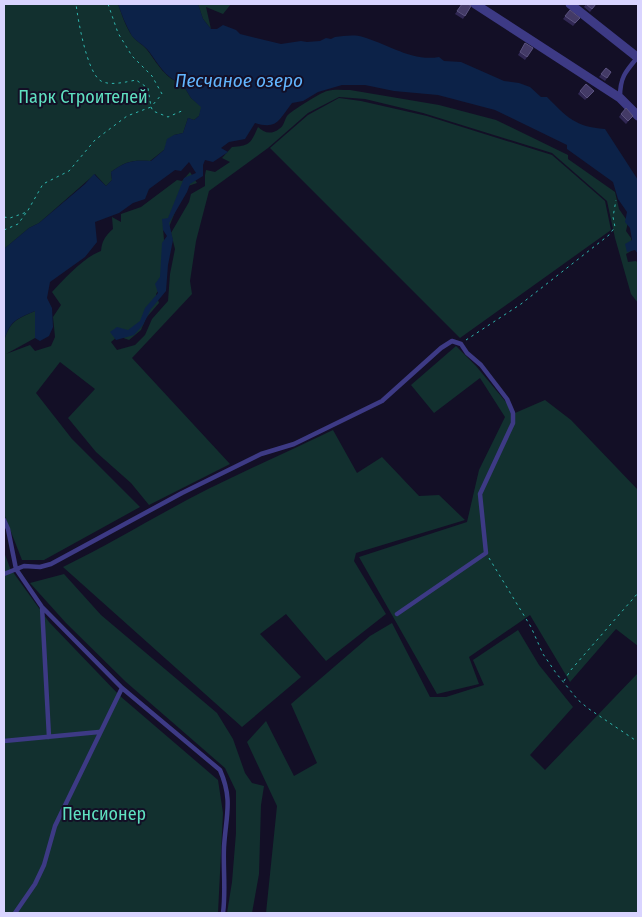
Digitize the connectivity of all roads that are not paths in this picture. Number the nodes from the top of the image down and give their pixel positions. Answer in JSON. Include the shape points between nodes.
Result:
{"nodes":[{"id":1,"x":475,"y":4,"type":"edge"},
{"id":2,"x":570,"y":4,"type":"edge"},
{"id":3,"x":638,"y":56,"type":"edge"},
{"id":4,"x":620,"y":98,"type":"junction"},
{"id":5,"x":638,"y":116,"type":"edge"},
{"id":6,"x":4,"y":520,"type":"edge"},
{"id":7,"x":16,"y":569,"type":"junction"},
{"id":8,"x":4,"y":574,"type":"edge"},
{"id":9,"x":42,"y":607,"type":"junction"},
{"id":10,"x":397,"y":614,"type":"dead end"},
{"id":11,"x":122,"y":688,"type":"junction"},
{"id":12,"x":99,"y":732,"type":"junction"},
{"id":13,"x":49,"y":738,"type":"junction"},
{"id":14,"x":4,"y":742,"type":"edge"},
{"id":15,"x":15,"y":913,"type":"edge"},
{"id":16,"x":223,"y":913,"type":"edge"}],
"edges":[{"from":1,"to":4,"type":"street"},
{"from":2,"to":3,"type":"street"},
{"from":3,"to":4,"type":"lane","via":[[620,83]]},
{"from":4,"to":5,"type":"street"},
{"from":6,"to":7,"type":"lane"},
{"from":7,"to":8,"type":"lane"},
{"from":7,"to":9,"type":"lane"},
{"from":7,"to":10,"type":"lane","via":[[51,564],[261,454],[294,444],[382,401],[452,341],[461,344],[506,399],[513,413],[513,423],[480,494],[486,553]]},
{"from":9,"to":11,"type":"lane"},
{"from":9,"to":13,"type":"lane"},
{"from":11,"to":12,"type":"lane"},
{"from":11,"to":16,"type":"lane","via":[[220,770],[229,801],[224,844]]},
{"from":12,"to":13,"type":"lane"},
{"from":12,"to":15,"type":"lane","via":[[55,826],[35,884]]},
{"from":13,"to":14,"type":"lane"}]}
